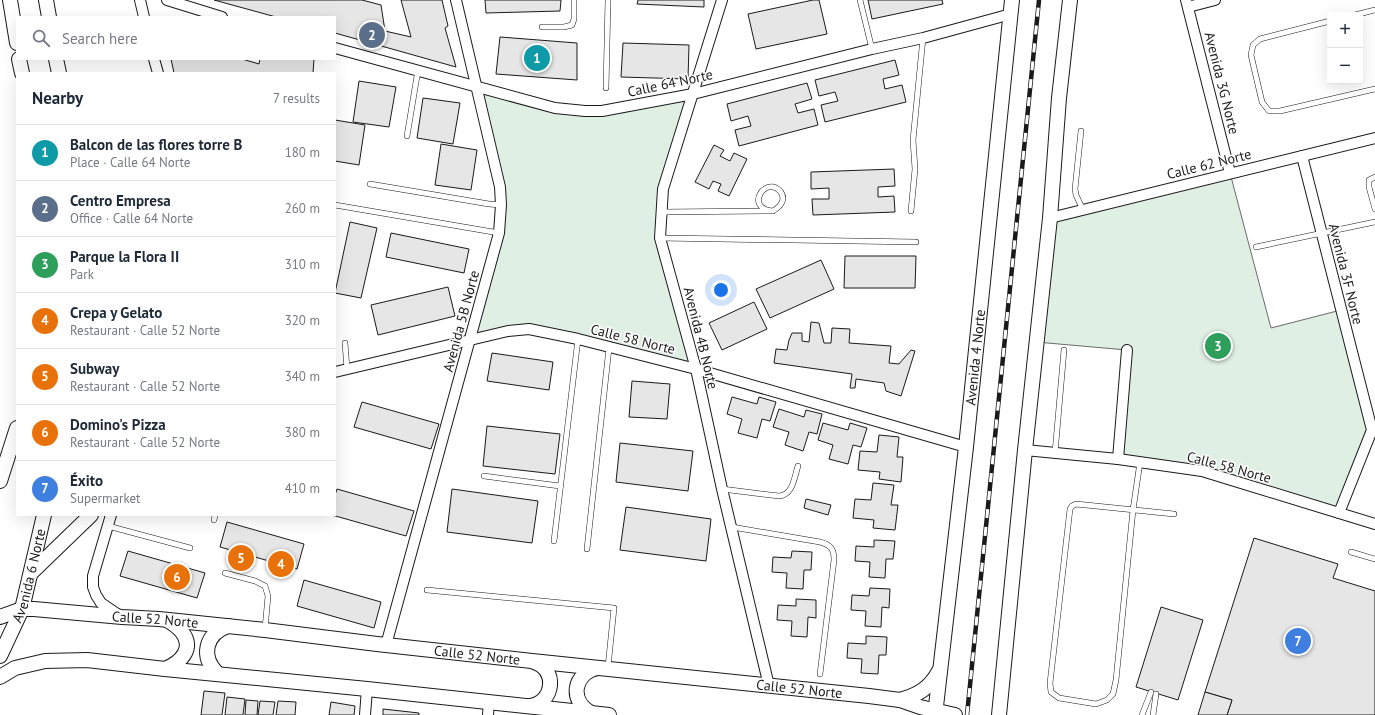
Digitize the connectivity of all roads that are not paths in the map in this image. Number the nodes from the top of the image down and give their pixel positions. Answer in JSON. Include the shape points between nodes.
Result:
{"nodes":[{"id":1,"x":10,"y":0,"type":"edge"},
{"id":2,"x":46,"y":0,"type":"edge"},
{"id":3,"x":140,"y":0,"type":"edge"},
{"id":4,"x":456,"y":0,"type":"edge"},
{"id":5,"x":574,"y":0,"type":"edge"},
{"id":6,"x":608,"y":0,"type":"edge"},
{"id":7,"x":722,"y":0,"type":"edge"},
{"id":8,"x":860,"y":0,"type":"edge"},
{"id":9,"x":1012,"y":0,"type":"edge"},
{"id":10,"x":1070,"y":0,"type":"edge"},
{"id":11,"x":1216,"y":0,"type":"edge"},
{"id":12,"x":171,"y":1,"type":"edge"},
{"id":13,"x":187,"y":3,"type":"edge"},
{"id":14,"x":1187,"y":4,"type":"edge"},
{"id":15,"x":1375,"y":10,"type":"edge"},
{"id":16,"x":1363,"y":13,"type":"edge"},
{"id":17,"x":1010,"y":14,"type":"junction"},
{"id":18,"x":49,"y":16,"type":"edge"},
{"id":19,"x":144,"y":16,"type":"edge"},
{"id":20,"x":220,"y":16,"type":"edge"},
{"id":21,"x":1327,"y":22,"type":"edge"},
{"id":22,"x":542,"y":27,"type":"dead end"},
{"id":23,"x":16,"y":37,"type":"edge"},
{"id":24,"x":923,"y":38,"type":"junction"},
{"id":25,"x":336,"y":48,"type":"edge"},
{"id":26,"x":872,"y":49,"type":"junction"},
{"id":27,"x":20,"y":60,"type":"edge"},
{"id":28,"x":56,"y":60,"type":"edge"},
{"id":29,"x":154,"y":60,"type":"edge"},
{"id":30,"x":418,"y":70,"type":"junction"},
{"id":31,"x":22,"y":72,"type":"edge"},
{"id":32,"x":59,"y":72,"type":"edge"},
{"id":33,"x":158,"y":72,"type":"edge"},
{"id":34,"x":475,"y":86,"type":"junction"},
{"id":35,"x":606,"y":88,"type":"dead end"},
{"id":36,"x":1375,"y":89,"type":"edge"},
{"id":37,"x":693,"y":94,"type":"junction"},
{"id":38,"x":1081,"y":131,"type":"dead end"},
{"id":39,"x":407,"y":136,"type":"dead end"},
{"id":40,"x":1375,"y":138,"type":"edge"},
{"id":41,"x":1302,"y":156,"type":"junction"},
{"id":42,"x":1230,"y":173,"type":"junction"},
{"id":43,"x":1375,"y":177,"type":"edge"},
{"id":44,"x":370,"y":184,"type":"dead end"},
{"id":45,"x":501,"y":205,"type":"junction"},
{"id":46,"x":336,"y":206,"type":"edge"},
{"id":47,"x":1375,"y":209,"type":"edge"},
{"id":48,"x":1083,"y":210,"type":"junction"},
{"id":49,"x":773,"y":211,"type":"junction"},
{"id":50,"x":911,"y":211,"type":"dead end"},
{"id":51,"x":662,"y":212,"type":"junction"},
{"id":52,"x":1050,"y":218,"type":"junction"},
{"id":53,"x":1375,"y":222,"type":"edge"},
{"id":54,"x":499,"y":233,"type":"junction"},
{"id":55,"x":1321,"y":233,"type":"junction"},
{"id":56,"x":660,"y":238,"type":"junction"},
{"id":57,"x":916,"y":242,"type":"dead end"},
{"id":58,"x":1256,"y":247,"type":"dead end"},
{"id":59,"x":578,"y":339,"type":"junction"},
{"id":60,"x":470,"y":341,"type":"junction"},
{"id":61,"x":345,"y":344,"type":"dead end"},
{"id":62,"x":610,"y":348,"type":"junction"},
{"id":63,"x":1064,"y":350,"type":"dead end"},
{"id":64,"x":1127,"y":350,"type":"dead end"},
{"id":65,"x":346,"y":369,"type":"junction"},
{"id":66,"x":696,"y":369,"type":"junction"},
{"id":67,"x":336,"y":372,"type":"edge"},
{"id":68,"x":1374,"y":430,"type":"edge"},
{"id":69,"x":16,"y":431,"type":"edge"},
{"id":70,"x":966,"y":448,"type":"junction"},
{"id":71,"x":1025,"y":450,"type":"junction"},
{"id":72,"x":1055,"y":453,"type":"junction"},
{"id":73,"x":1118,"y":459,"type":"junction"},
{"id":74,"x":1140,"y":462,"type":"junction"},
{"id":75,"x":798,"y":466,"type":"dead end"},
{"id":76,"x":484,"y":476,"type":"dead end"},
{"id":77,"x":0,"y":481,"type":"edge"},
{"id":78,"x":560,"y":486,"type":"junction"},
{"id":79,"x":722,"y":489,"type":"junction"},
{"id":80,"x":1133,"y":510,"type":"junction"},
{"id":81,"x":1339,"y":513,"type":"junction"},
{"id":82,"x":1174,"y":514,"type":"dead end"},
{"id":83,"x":44,"y":516,"type":"edge"},
{"id":84,"x":90,"y":516,"type":"edge"},
{"id":85,"x":111,"y":516,"type":"edge"},
{"id":86,"x":1375,"y":524,"type":"edge"},
{"id":87,"x":108,"y":526,"type":"junction"},
{"id":88,"x":732,"y":527,"type":"junction"},
{"id":89,"x":554,"y":541,"type":"dead end"},
{"id":90,"x":190,"y":548,"type":"dead end"},
{"id":91,"x":588,"y":549,"type":"dead end"},
{"id":92,"x":1351,"y":552,"type":"dead end"},
{"id":93,"x":1375,"y":559,"type":"edge"},
{"id":94,"x":32,"y":572,"type":"junction"},
{"id":95,"x":225,"y":573,"type":"dead end"},
{"id":96,"x":427,"y":590,"type":"dead end"},
{"id":97,"x":22,"y":609,"type":"junction"},
{"id":98,"x":0,"y":617,"type":"edge"},
{"id":99,"x":122,"y":617,"type":"junction"},
{"id":100,"x":167,"y":620,"type":"junction"},
{"id":101,"x":228,"y":626,"type":"junction"},
{"id":102,"x":265,"y":630,"type":"junction"},
{"id":103,"x":386,"y":645,"type":"junction"},
{"id":104,"x":0,"y":656,"type":"edge"},
{"id":105,"x":532,"y":661,"type":"junction"},
{"id":106,"x":941,"y":661,"type":"junction"},
{"id":107,"x":603,"y":668,"type":"junction"},
{"id":108,"x":165,"y":669,"type":"junction"},
{"id":109,"x":218,"y":674,"type":"junction"},
{"id":110,"x":820,"y":674,"type":"dead end"},
{"id":111,"x":0,"y":677,"type":"edge"},
{"id":112,"x":769,"y":686,"type":"junction"},
{"id":113,"x":367,"y":689,"type":"junction"},
{"id":114,"x":1002,"y":694,"type":"junction"},
{"id":115,"x":896,"y":700,"type":"junction"},
{"id":116,"x":525,"y":706,"type":"junction"},
{"id":117,"x":488,"y":708,"type":"edge"},
{"id":118,"x":936,"y":713,"type":"edge"},
{"id":119,"x":591,"y":714,"type":"junction"},
{"id":120,"x":365,"y":715,"type":"edge"},
{"id":121,"x":609,"y":715,"type":"edge"},
{"id":122,"x":907,"y":715,"type":"edge"},
{"id":123,"x":955,"y":715,"type":"edge"},
{"id":124,"x":999,"y":715,"type":"edge"},
{"id":125,"x":1010,"y":715,"type":"edge"},
{"id":126,"x":1144,"y":715,"type":"edge"},
{"id":127,"x":1153,"y":715,"type":"edge"}],
"edges":[{"from":1,"to":23,"type":"main road"},
{"from":2,"to":18,"type":"main road"},
{"from":3,"to":19,"type":"street"},
{"from":4,"to":34,"type":"street","name":"Avenida 5B Norte"},
{"from":5,"to":22,"type":"lane","via":[[572,25]]},
{"from":6,"to":35,"type":"lane"},
{"from":7,"to":37,"type":"street","name":"Avenida 4B Norte"},
{"from":8,"to":26,"type":"lane"},
{"from":9,"to":17,"type":"main road","name":"Avenida 4 Norte"},
{"from":10,"to":52,"type":"main road","via":[[1059,98]]},
{"from":11,"to":14,"type":"street"},
{"from":12,"to":13,"type":"street"},
{"from":13,"to":20,"type":"street"},
{"from":14,"to":42,"type":"street","name":"Avenida 3G Norte"},
{"from":15,"to":16,"type":"lane"},
{"from":17,"to":24,"type":"street","name":"Calle 64 Norte"},
{"from":17,"to":70,"type":"main road","name":"Avenida 4 Norte"},
{"from":21,"to":36,"type":"lane","via":[[1260,39],[1253,45],[1251,55],[1262,102],[1269,111],[1280,111]]},
{"from":24,"to":26,"type":"street","name":"Calle 64 Norte"},
{"from":24,"to":50,"type":"lane","via":[[913,140],[915,169]]},
{"from":25,"to":30,"type":"street","name":"Calle 64 Norte"},
{"from":26,"to":37,"type":"street","name":"Calle 64 Norte"},
{"from":27,"to":31,"type":"main road"},
{"from":28,"to":32,"type":"main road"},
{"from":29,"to":33,"type":"street"},
{"from":30,"to":34,"type":"street","name":"Calle 64 Norte"},
{"from":30,"to":39,"type":"lane"},
{"from":34,"to":37,"type":"street","name":"Calle 64 Norte","via":[[555,108],[585,111],[602,111]]},
{"from":34,"to":45,"type":"street","name":"Avenida 5B Norte","via":[[500,188]]},
{"from":37,"to":51,"type":"street","name":"Avenida 4B Norte","via":[[663,190]]},
{"from":38,"to":48,"type":"lane","via":[[1075,189]]},
{"from":40,"to":41,"type":"street","name":"Calle 62 Norte"},
{"from":41,"to":42,"type":"street","name":"Calle 62 Norte"},
{"from":41,"to":55,"type":"street","name":"Avenida 3F Norte"},
{"from":42,"to":48,"type":"street","name":"Calle 62 Norte"},
{"from":43,"to":47,"type":"lane","via":[[1370,180],[1368,187]]},
{"from":44,"to":45,"type":"lane"},
{"from":45,"to":54,"type":"street","name":"Avenida 5B Norte"},
{"from":46,"to":54,"type":"lane"},
{"from":48,"to":52,"type":"street","name":"Calle 62 Norte"},
{"from":49,"to":49,"type":"lane","via":[[779,208],[782,196],[774,187],[768,187],[759,195],[759,201],[762,207]]},
{"from":49,"to":51,"type":"lane"},
{"from":51,"to":56,"type":"street","name":"Avenida 4B Norte"},
{"from":52,"to":71,"type":"main road"},
{"from":53,"to":55,"type":"lane"},
{"from":54,"to":60,"type":"street","name":"Avenida 5B Norte"},
{"from":55,"to":58,"type":"lane"},
{"from":55,"to":68,"type":"street","name":"Avenida 3F Norte"},
{"from":56,"to":57,"type":"lane"},
{"from":56,"to":66,"type":"street","name":"Avenida 4B Norte"},
{"from":59,"to":60,"type":"street","name":"Calle 58 Norte","via":[[530,329],[508,331]]},
{"from":59,"to":62,"type":"street","name":"Calle 58 Norte"},
{"from":59,"to":78,"type":"lane"},
{"from":60,"to":65,"type":"street","name":"Calle 58 Norte"},
{"from":60,"to":103,"type":"street","name":"Avenida 5B Norte"},
{"from":61,"to":65,"type":"lane"},
{"from":62,"to":66,"type":"street","name":"Calle 58 Norte"},
{"from":62,"to":91,"type":"lane"},
{"from":63,"to":72,"type":"lane"},
{"from":64,"to":73,"type":"street"},
{"from":65,"to":67,"type":"street","name":"Calle 58 Norte"},
{"from":66,"to":70,"type":"street","name":"Calle 58 Norte"},
{"from":66,"to":79,"type":"street","name":"Avenida 4B Norte"},
{"from":68,"to":81,"type":"street","name":"Avenida 3F Norte"},
{"from":69,"to":77,"type":"main road"},
{"from":70,"to":106,"type":"main road","name":"Avenida 4 Norte"},
{"from":71,"to":72,"type":"street","name":"Calle 58 Norte"},
{"from":71,"to":114,"type":"main road"},
{"from":72,"to":73,"type":"street","name":"Calle 58 Norte"},
{"from":73,"to":74,"type":"street","name":"Calle 58 Norte"},
{"from":74,"to":80,"type":"lane"},
{"from":74,"to":81,"type":"street","name":"Calle 58 Norte","via":[[1202,471]]},
{"from":75,"to":79,"type":"lane","via":[[792,486],[785,496]]},
{"from":76,"to":78,"type":"lane"},
{"from":78,"to":89,"type":"lane"},
{"from":79,"to":88,"type":"street","name":"Avenida 4B Norte"},
{"from":80,"to":80,"type":"lane","via":[[1076,504],[1070,509],[1050,683],[1051,692],[1059,698],[1096,704],[1107,700],[1113,694]]},
{"from":80,"to":82,"type":"lane"},
{"from":81,"to":86,"type":"street","name":"Calle 58 Norte"},
{"from":83,"to":94,"type":"main road","name":"Avenida 6 Norte"},
{"from":84,"to":94,"type":"main road"},
{"from":85,"to":87,"type":"street"},
{"from":87,"to":90,"type":"lane"},
{"from":87,"to":99,"type":"street","via":[[93,576],[93,587],[101,603]]},
{"from":88,"to":110,"type":"lane","via":[[820,542],[829,545],[834,551]]},
{"from":88,"to":112,"type":"street","name":"Avenida 4B Norte"},
{"from":92,"to":93,"type":"lane"},
{"from":94,"to":97,"type":"main road","name":"Avenida 6 Norte"},
{"from":95,"to":102,"type":"lane","via":[[265,586],[268,596]]},
{"from":96,"to":107,"type":"lane","via":[[614,608]]},
{"from":97,"to":98,"type":"main road","name":"Calle 52 Norte"},
{"from":97,"to":99,"type":"main road","name":"Calle 52 Norte"},
{"from":97,"to":104,"type":"main road","name":"Avenida 6 Norte"},
{"from":99,"to":100,"type":"main road","name":"Calle 52 Norte"},
{"from":100,"to":101,"type":"main road","name":"Calle 52 Norte"},
{"from":100,"to":108,"type":"main road","via":[[182,632],[186,647],[179,661]]},
{"from":101,"to":102,"type":"main road","name":"Calle 52 Norte"},
{"from":101,"to":109,"type":"main road","via":[[216,633],[208,645],[209,663]]},
{"from":102,"to":103,"type":"main road","name":"Calle 52 Norte"},
{"from":103,"to":105,"type":"main road","name":"Calle 52 Norte"},
{"from":105,"to":107,"type":"main road","name":"Calle 52 Norte"},
{"from":105,"to":116,"type":"main road","via":[[539,663],[549,673],[551,687],[539,703]]},
{"from":106,"to":115,"type":"main road","via":[[939,670],[928,687],[921,693]]},
{"from":106,"to":118,"type":"main road","name":"Avenida 4 Norte"},
{"from":107,"to":112,"type":"main road","name":"Calle 52 Norte"},
{"from":107,"to":119,"type":"main road","via":[[583,675],[577,685],[578,702]]},
{"from":108,"to":109,"type":"main road"},
{"from":108,"to":111,"type":"main road","via":[[87,660],[45,661],[15,668]]},
{"from":109,"to":113,"type":"main road"},
{"from":112,"to":115,"type":"main road","name":"Calle 52 Norte"},
{"from":113,"to":117,"type":"main road"},
{"from":113,"to":120,"type":"street"},
{"from":114,"to":124,"type":"main road"},
{"from":114,"to":125,"type":"main road"},
{"from":115,"to":118,"type":"main road","name":"Calle 52 Norte"},
{"from":115,"to":122,"type":"main road"},
{"from":116,"to":117,"type":"main road"},
{"from":116,"to":119,"type":"main road"},
{"from":118,"to":123,"type":"main road","name":"Calle 52 Norte"},
{"from":119,"to":121,"type":"main road"},
{"from":126,"to":127,"type":"lane","via":[[1154,693]]}]}
